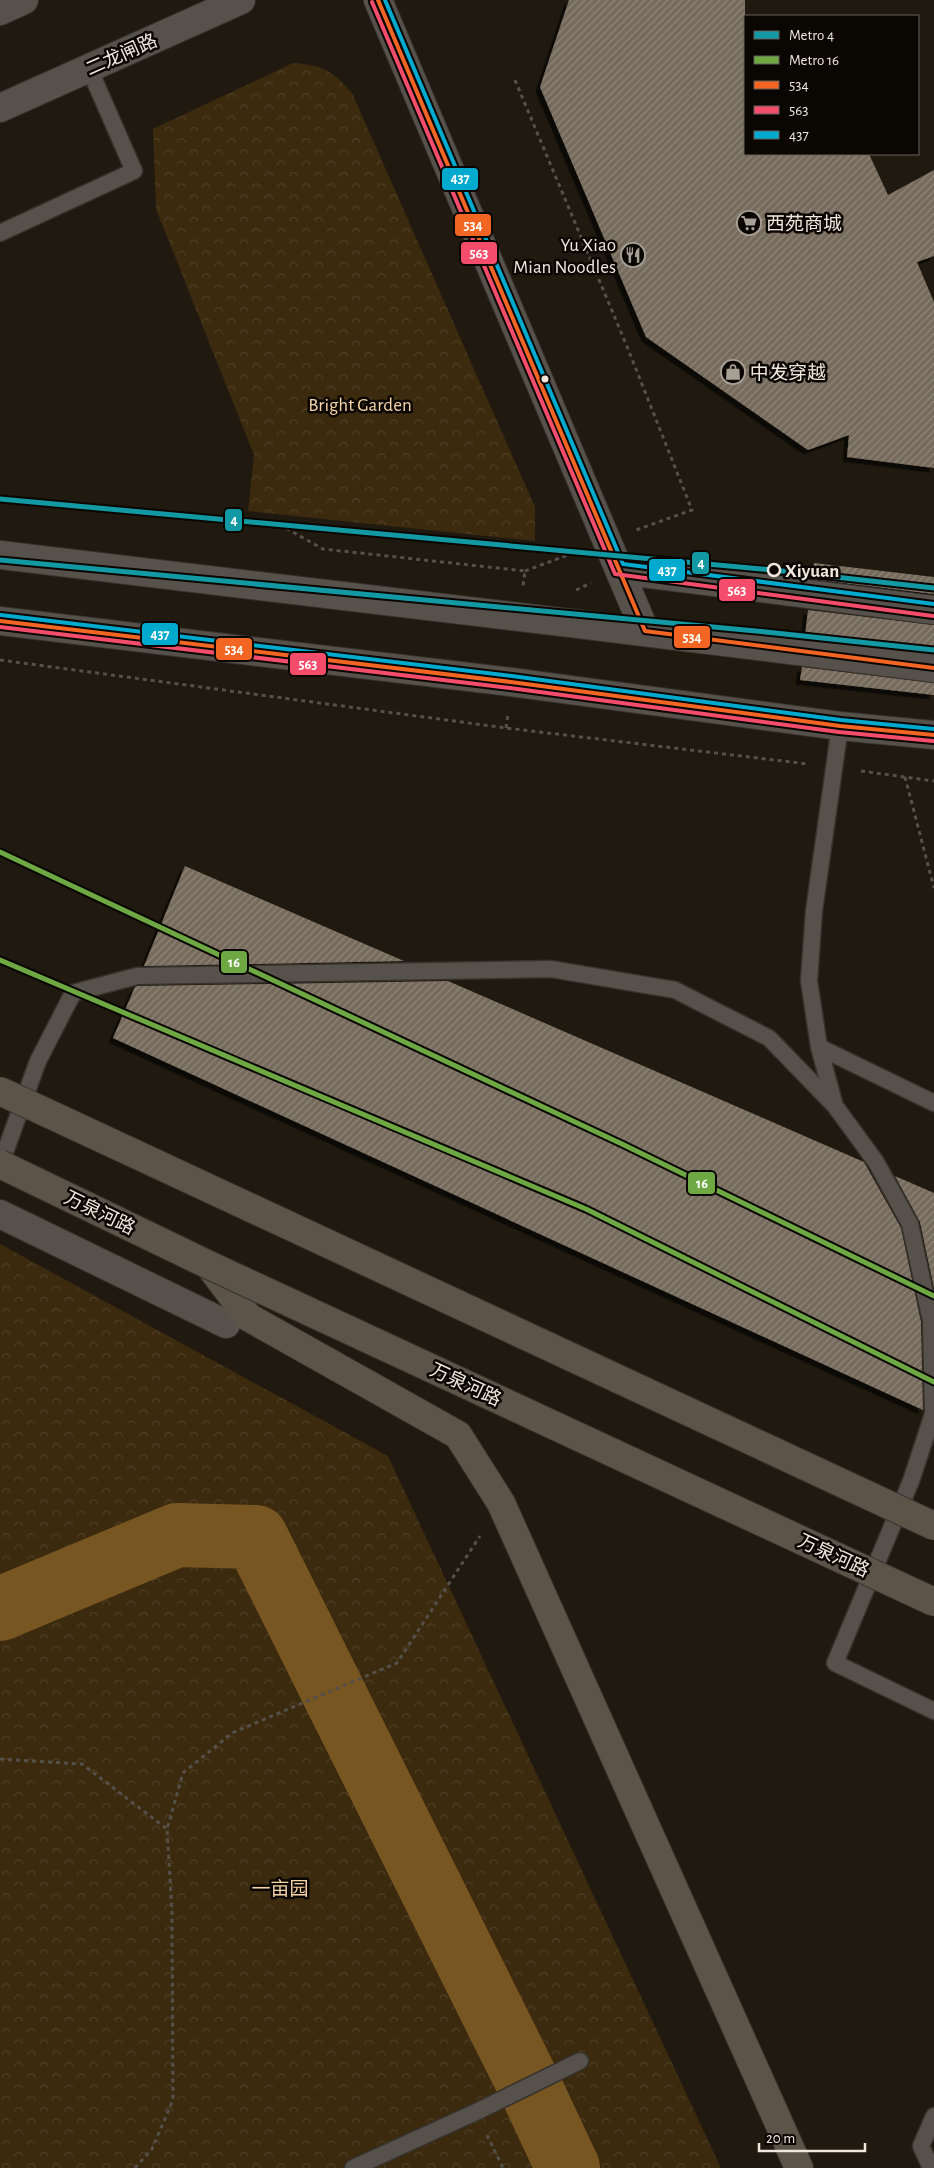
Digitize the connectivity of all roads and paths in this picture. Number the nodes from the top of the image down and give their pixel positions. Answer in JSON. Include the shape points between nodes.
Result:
{"nodes":[{"id":1,"x":24,"y":0,"type":"edge"},
{"id":2,"x":241,"y":0,"type":"edge"},
{"id":3,"x":378,"y":0,"type":"edge"},
{"id":4,"x":0,"y":12,"type":"edge"},
{"id":5,"x":89,"y":68,"type":"junction"},
{"id":6,"x":515,"y":80,"type":"dead end"},
{"id":7,"x":0,"y":108,"type":"edge"},
{"id":8,"x":0,"y":233,"type":"edge"},
{"id":9,"x":607,"y":541,"type":"junction"},
{"id":10,"x":0,"y":555,"type":"edge"},
{"id":11,"x":619,"y":570,"type":"junction"},
{"id":12,"x":525,"y":571,"type":"dead end"},
{"id":13,"x":934,"y":610,"type":"edge"},
{"id":14,"x":0,"y":621,"type":"edge"},
{"id":15,"x":645,"y":631,"type":"junction"},
{"id":16,"x":0,"y":660,"type":"edge"},
{"id":17,"x":934,"y":668,"type":"edge"},
{"id":18,"x":840,"y":726,"type":"junction"},
{"id":19,"x":934,"y":736,"type":"edge"},
{"id":20,"x":836,"y":767,"type":"junction"},
{"id":21,"x":905,"y":777,"type":"junction"},
{"id":22,"x":934,"y":781,"type":"edge"},
{"id":23,"x":934,"y":888,"type":"edge"},
{"id":24,"x":819,"y":1047,"type":"junction"},
{"id":25,"x":0,"y":1091,"type":"edge"},
{"id":26,"x":934,"y":1103,"type":"edge"},
{"id":27,"x":835,"y":1106,"type":"junction"},
{"id":28,"x":0,"y":1165,"type":"edge"},
{"id":29,"x":0,"y":1214,"type":"edge"},
{"id":30,"x":209,"y":1265,"type":"junction"},
{"id":31,"x":226,"y":1324,"type":"dead end"},
{"id":32,"x":501,"y":1503,"type":"junction"},
{"id":33,"x":934,"y":1526,"type":"edge"},
{"id":34,"x":934,"y":1602,"type":"edge"},
{"id":35,"x":934,"y":1711,"type":"edge"},
{"id":36,"x":0,"y":1759,"type":"edge"},
{"id":37,"x":167,"y":1828,"type":"junction"},
{"id":38,"x":580,"y":2061,"type":"dead end"},
{"id":39,"x":476,"y":2112,"type":"junction"},
{"id":40,"x":934,"y":2116,"type":"edge"},
{"id":41,"x":135,"y":2168,"type":"edge"},
{"id":42,"x":353,"y":2168,"type":"edge"},
{"id":43,"x":502,"y":2168,"type":"edge"},
{"id":44,"x":799,"y":2168,"type":"edge"},
{"id":45,"x":931,"y":2168,"type":"edge"}],
"edges":[{"from":1,"to":4,"type":"main road"},
{"from":2,"to":5,"type":"main road","name":"二龙闸路"},
{"from":3,"to":9,"type":"main road"},
{"from":5,"to":7,"type":"main road","name":"二龙闸路"},
{"from":5,"to":8,"type":"lane","via":[[134,171]]},
{"from":6,"to":9,"type":"path","via":[[692,510]]},
{"from":9,"to":11,"type":"main road"},
{"from":9,"to":12,"type":"path"},
{"from":10,"to":15,"type":"main road"},
{"from":11,"to":13,"type":"main road"},
{"from":11,"to":15,"type":"main road"},
{"from":14,"to":18,"type":"main road","via":[[511,682]]},
{"from":15,"to":17,"type":"main road"},
{"from":16,"to":20,"type":"path","via":[[506,728]]},
{"from":18,"to":19,"type":"main road"},
{"from":18,"to":20,"type":"lane"},
{"from":20,"to":21,"type":"path"},
{"from":20,"to":24,"type":"lane","via":[[814,911],[809,981]]},
{"from":21,"to":22,"type":"path"},
{"from":21,"to":23,"type":"path"},
{"from":24,"to":26,"type":"lane"},
{"from":24,"to":27,"type":"lane"},
{"from":25,"to":33,"type":"highway","bridge":true},
{"from":27,"to":28,"type":"lane","via":[[769,1038],[675,990],[551,969],[138,976],[73,992],[38,1062]]},
{"from":27,"to":35,"type":"lane","via":[[876,1162],[910,1224],[931,1321],[933,1414],[911,1481],[834,1663]]},
{"from":28,"to":30,"type":"highway","name":"万泉河路","bridge":true},
{"from":29,"to":31,"type":"main road"},
{"from":30,"to":32,"type":"highway","via":[[248,1317],[458,1435]]},
{"from":30,"to":34,"type":"highway","name":"万泉河路","bridge":true},
{"from":32,"to":37,"type":"path","via":[[397,1663],[232,1733],[183,1773]]},
{"from":32,"to":44,"type":"highway"},
{"from":36,"to":37,"type":"path","via":[[82,1764]]},
{"from":37,"to":41,"type":"path","via":[[172,1913],[172,2100],[152,2149]]},
{"from":38,"to":39,"type":"lane"},
{"from":39,"to":42,"type":"lane"},
{"from":39,"to":43,"type":"path"},
{"from":40,"to":45,"type":"lane","via":[[921,2146]]}]}
